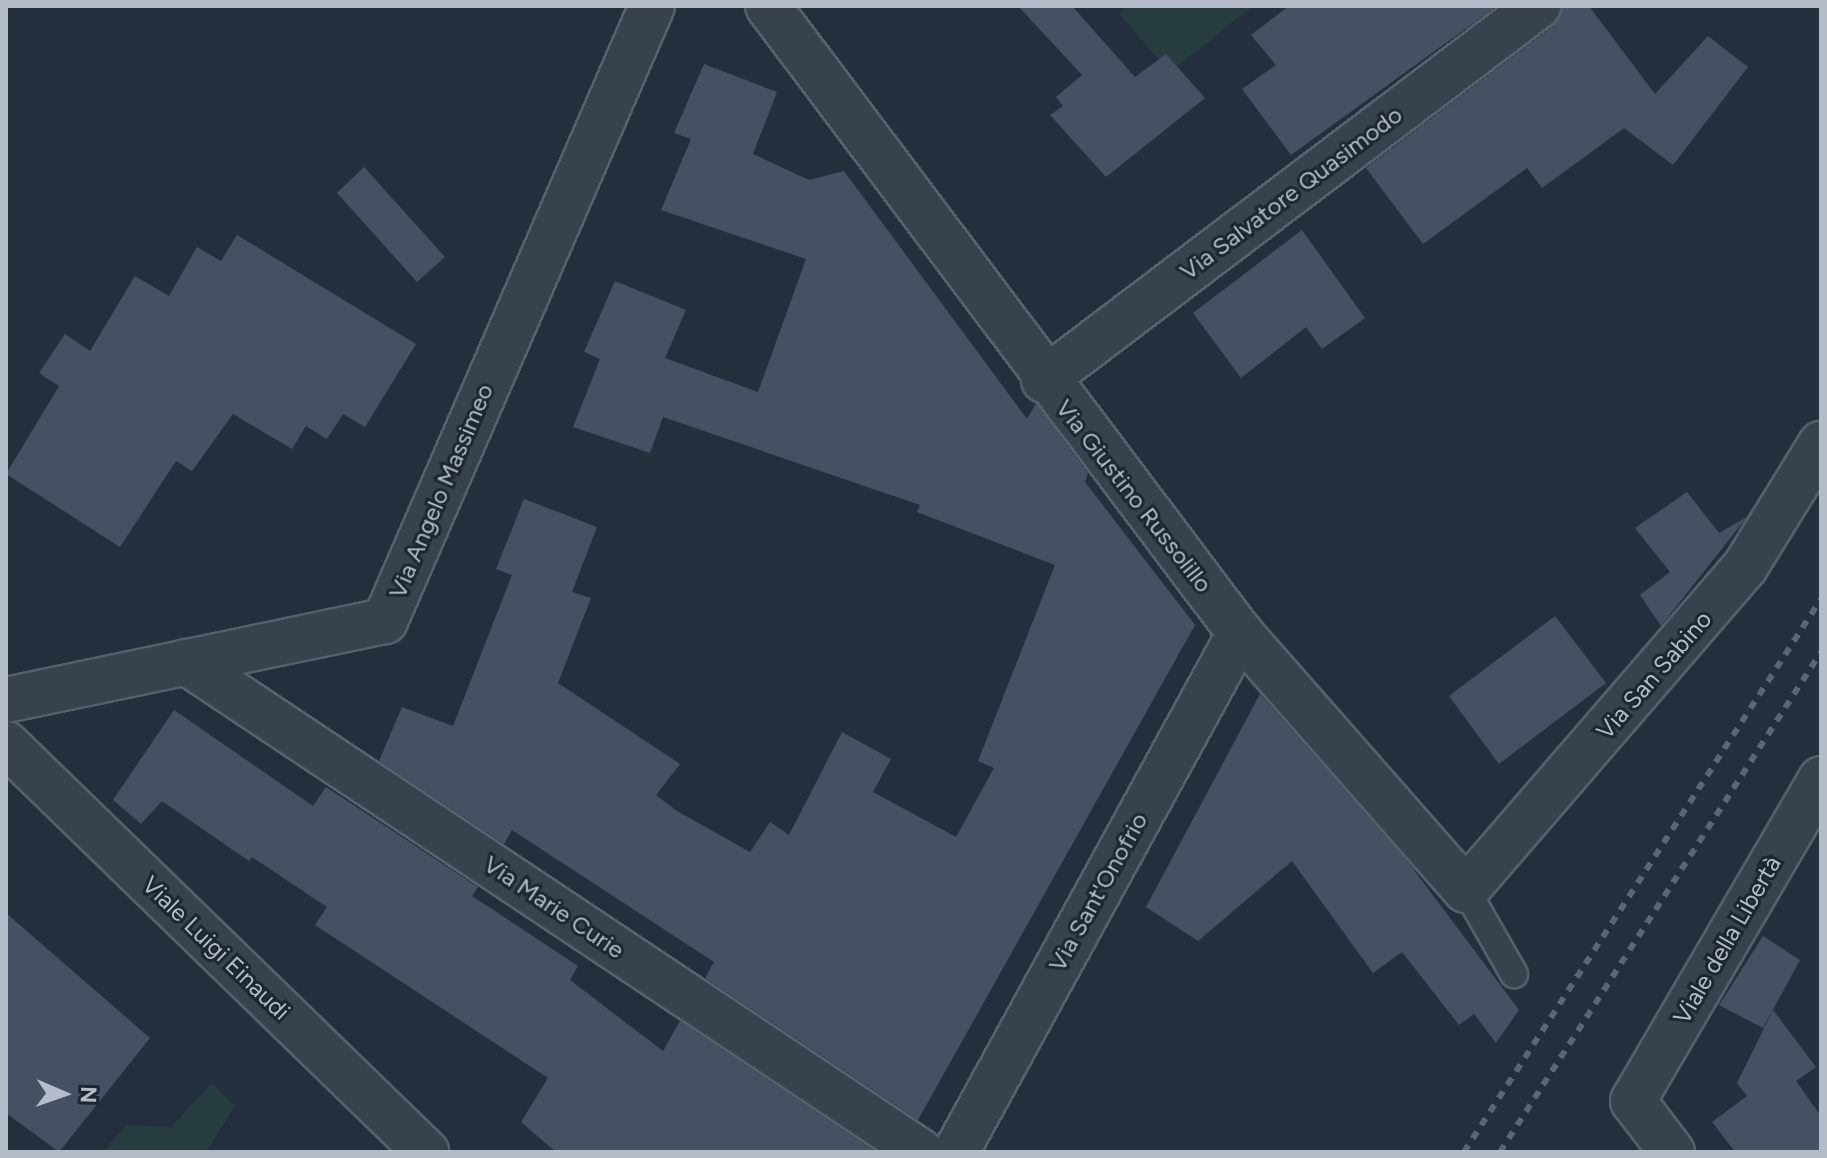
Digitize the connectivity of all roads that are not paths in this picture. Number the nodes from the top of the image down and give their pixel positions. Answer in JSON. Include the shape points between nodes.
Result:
{"nodes":[{"id":1,"x":652,"y":6,"type":"edge"},
{"id":2,"x":768,"y":6,"type":"edge"},
{"id":3,"x":1538,"y":6,"type":"edge"},
{"id":4,"x":1044,"y":380,"type":"junction"},
{"id":5,"x":1821,"y":444,"type":"edge"},
{"id":6,"x":1240,"y":633,"type":"junction"},
{"id":7,"x":186,"y":662,"type":"junction"},
{"id":8,"x":6,"y":700,"type":"edge"},
{"id":9,"x":6,"y":744,"type":"edge"},
{"id":10,"x":1818,"y":790,"type":"edge"},
{"id":11,"x":1466,"y":890,"type":"junction"},
{"id":12,"x":1514,"y":974,"type":"dead end"},
{"id":13,"x":426,"y":1152,"type":"edge"},
{"id":14,"x":921,"y":1152,"type":"edge"},
{"id":15,"x":956,"y":1152,"type":"edge"},
{"id":16,"x":1672,"y":1152,"type":"edge"}],
"edges":[{"from":1,"to":7,"type":"street","name":"Via Angelo Massimeo","via":[[385,621]]},
{"from":2,"to":4,"type":"street","name":"Via Giustino Russolillo"},
{"from":3,"to":4,"type":"street","name":"Via Salvatore Quasimodo"},
{"from":4,"to":6,"type":"street","name":"Via Giustino Russolillo"},
{"from":5,"to":11,"type":"street","name":"Via San Sabino","via":[[1745,567]]},
{"from":6,"to":11,"type":"street","name":"Via Giustino Russolillo"},
{"from":6,"to":15,"type":"street","name":"Via Sant'Onofrio"},
{"from":7,"to":8,"type":"street","name":"Via Angelo Massimeo"},
{"from":7,"to":14,"type":"street","name":"Via Marie Curie"},
{"from":9,"to":13,"type":"street","name":"Viale Luigi Einaudi"},
{"from":10,"to":16,"type":"street","name":"Viale della Libertà","via":[[1633,1101]]},
{"from":11,"to":12,"type":"lane","name":"Via Giustino Russolillo"}]}
